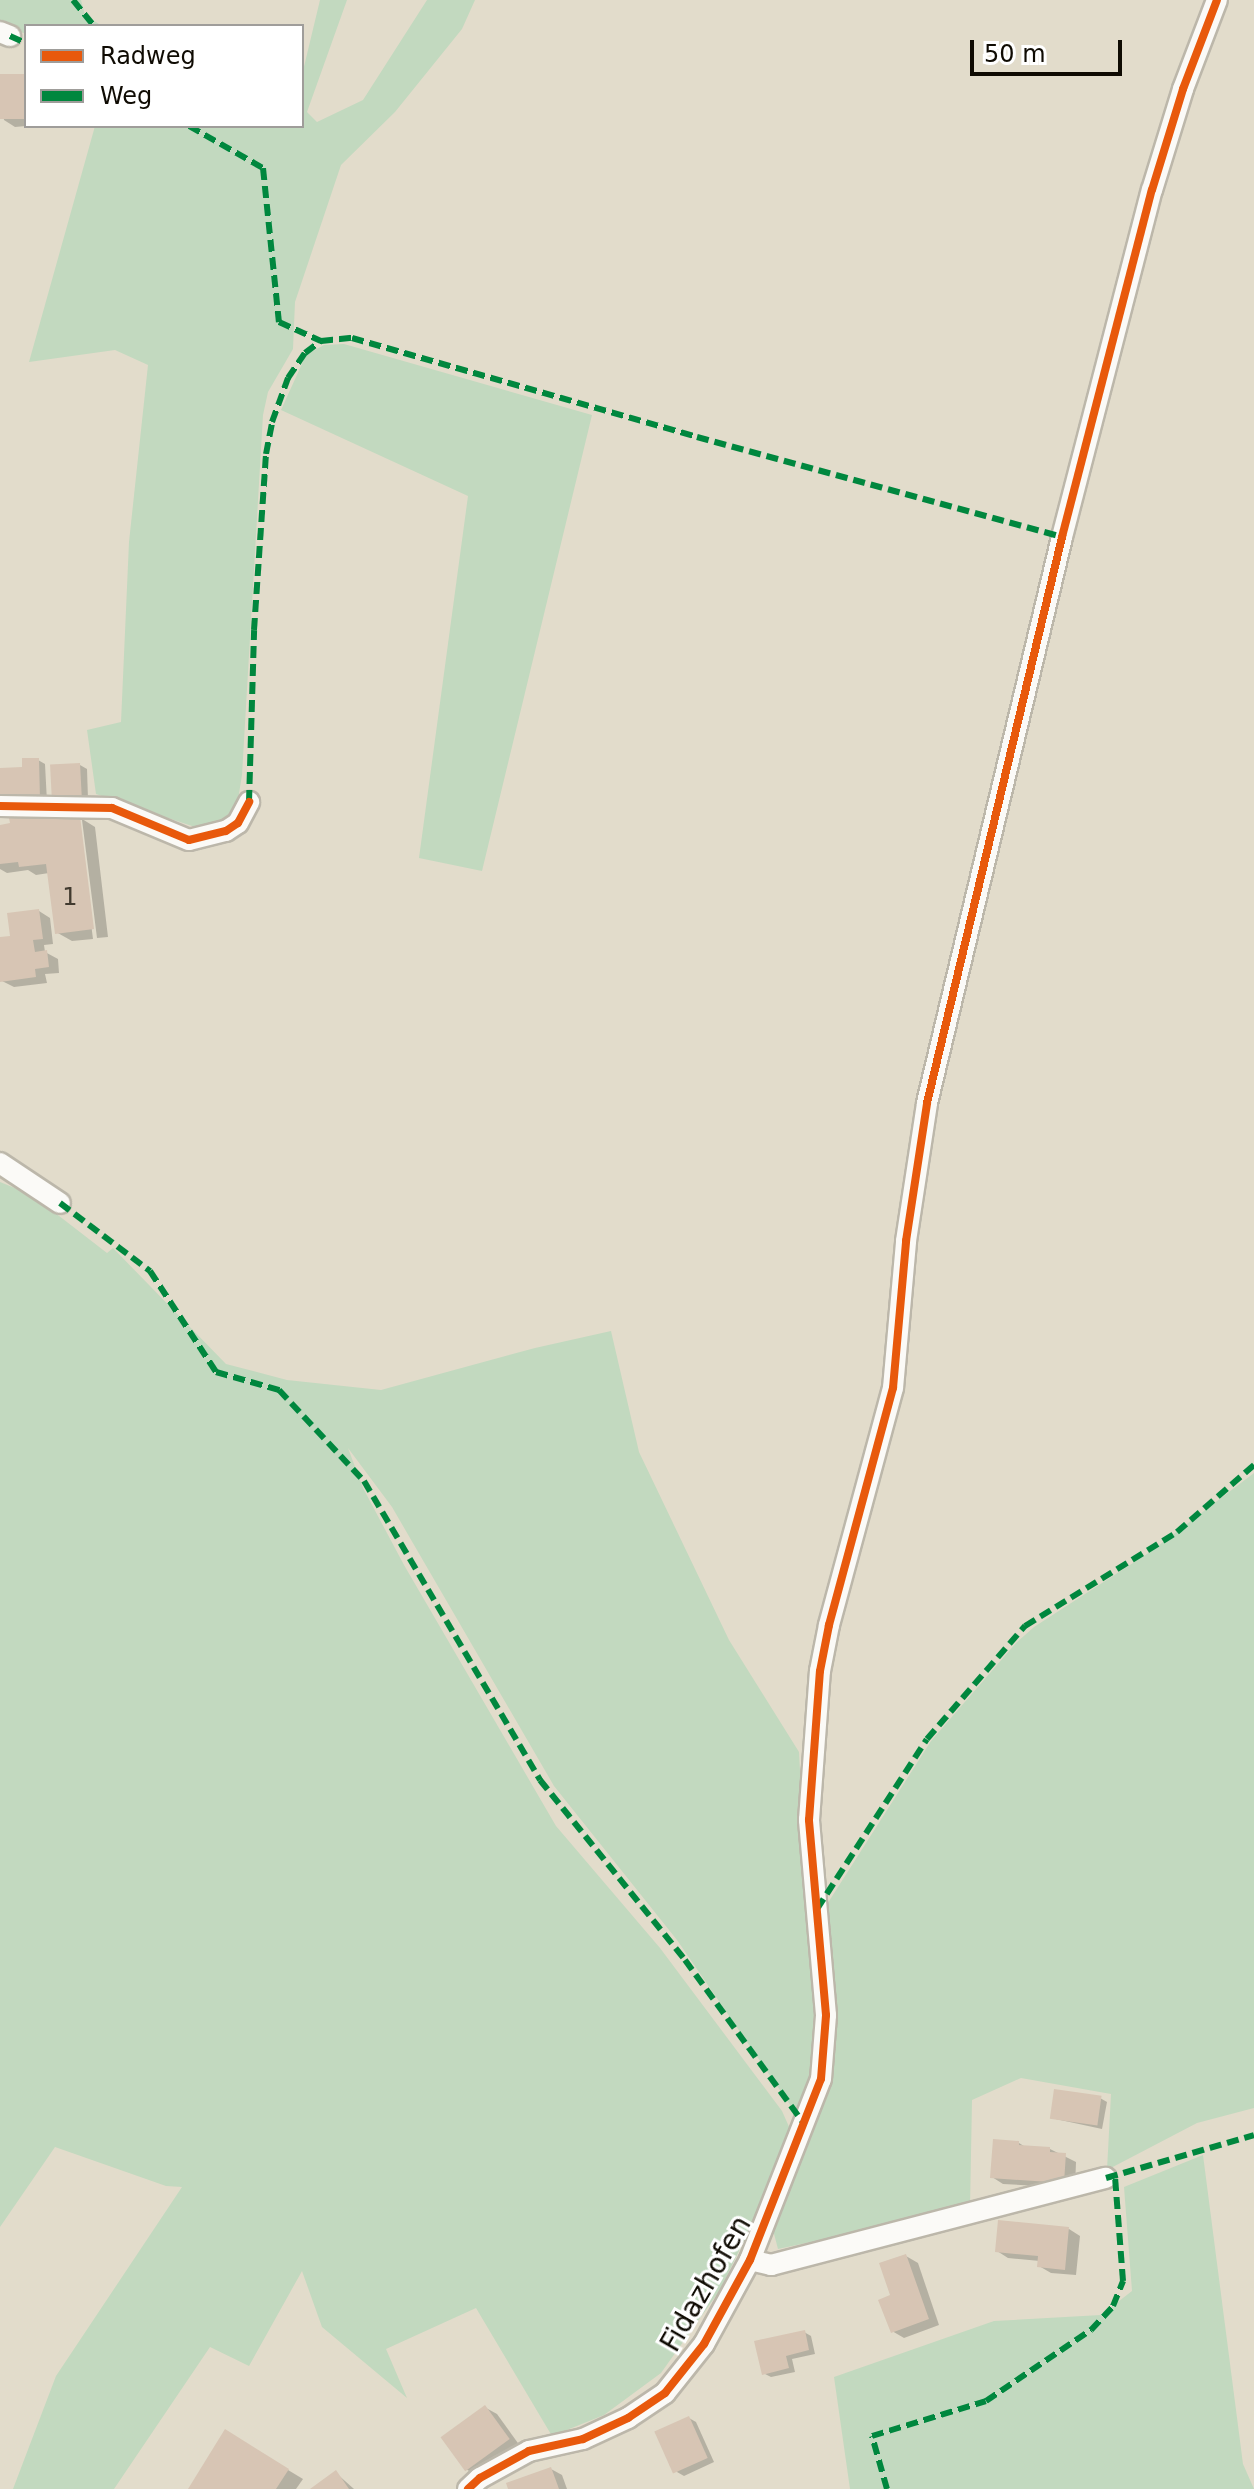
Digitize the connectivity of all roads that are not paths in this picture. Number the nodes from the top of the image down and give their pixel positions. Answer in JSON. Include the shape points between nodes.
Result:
{"nodes":[{"id":1,"x":1217,"y":0,"type":"edge"},
{"id":2,"x":249,"y":802,"type":"dead end"},
{"id":3,"x":0,"y":806,"type":"edge"},
{"id":4,"x":0,"y":1163,"type":"edge"},
{"id":5,"x":60,"y":1203,"type":"dead end"},
{"id":6,"x":1106,"y":2178,"type":"dead end"},
{"id":7,"x":750,"y":2260,"type":"junction"},
{"id":8,"x":468,"y":2489,"type":"edge"}],
"edges":[{"from":1,"to":7,"type":"street","name":"Fidazhofen","via":[[1152,190],[1062,537],[927,1103],[906,1241],[893,1388],[820,1671],[809,1820],[826,2015],[821,2079]]},
{"from":2,"to":3,"type":"street","via":[[238,823],[226,831],[189,840],[112,808]]},
{"from":4,"to":5,"type":"street"},
{"from":6,"to":7,"type":"street","name":"Fidazhofen","via":[[771,2265]]},
{"from":7,"to":8,"type":"street","name":"Fidazhofen","via":[[704,2344],[665,2393],[583,2439],[529,2451]]}]}
